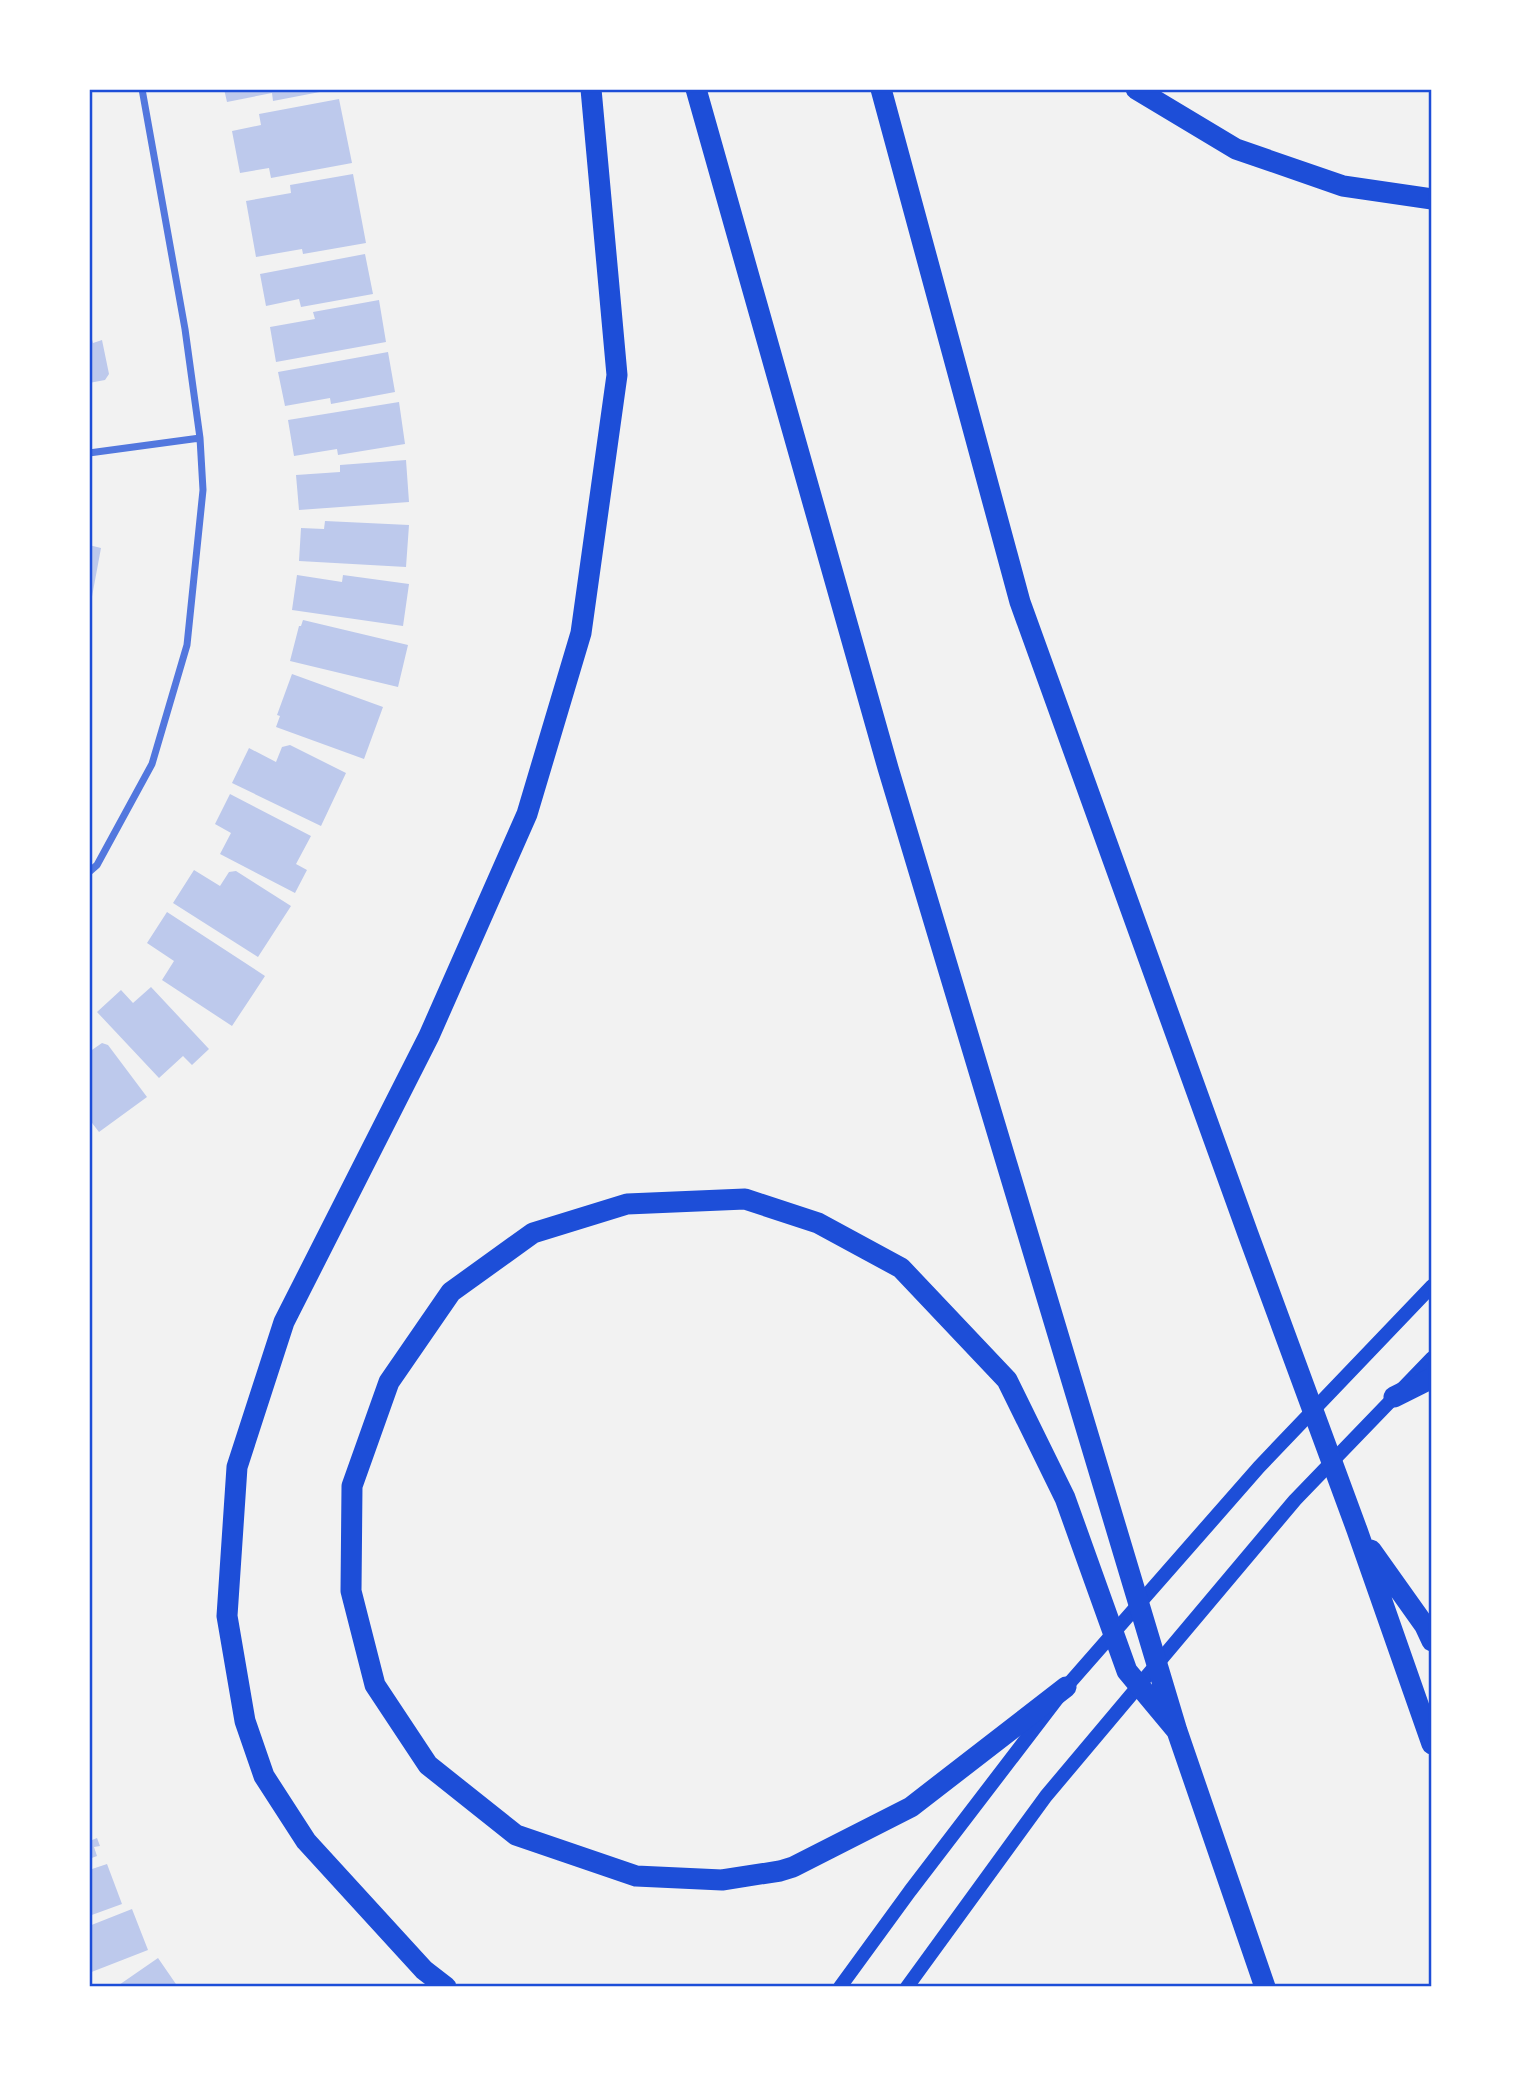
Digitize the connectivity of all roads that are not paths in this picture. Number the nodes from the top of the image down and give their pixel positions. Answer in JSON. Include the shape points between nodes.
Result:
{"nodes":[{"id":1,"x":142,"y":89,"type":"edge"},
{"id":2,"x":591,"y":89,"type":"edge"},
{"id":3,"x":696,"y":89,"type":"edge"},
{"id":4,"x":881,"y":89,"type":"edge"},
{"id":5,"x":1136,"y":89,"type":"edge"},
{"id":6,"x":1432,"y":199,"type":"edge"},
{"id":7,"x":200,"y":438,"type":"junction"},
{"id":8,"x":89,"y":453,"type":"edge"},
{"id":9,"x":89,"y":872,"type":"edge"},
{"id":10,"x":1432,"y":1286,"type":"edge"},
{"id":11,"x":1432,"y":1358,"type":"edge"},
{"id":12,"x":1432,"y":1378,"type":"edge"},
{"id":13,"x":1394,"y":1397,"type":"junction"},
{"id":14,"x":1357,"y":1530,"type":"junction"},
{"id":15,"x":1432,"y":1641,"type":"edge"},
{"id":16,"x":1066,"y":1687,"type":"junction"},
{"id":17,"x":1177,"y":1731,"type":"junction"},
{"id":18,"x":1432,"y":1744,"type":"edge"},
{"id":19,"x":446,"y":1987,"type":"edge"},
{"id":20,"x":840,"y":1987,"type":"edge"},
{"id":21,"x":907,"y":1987,"type":"edge"},
{"id":22,"x":1265,"y":1987,"type":"edge"}],
"edges":[{"from":1,"to":7,"type":"street"},
{"from":2,"to":19,"type":"highway","via":[[617,375],[581,633],[527,814],[429,1036],[284,1322],[237,1467],[228,1616],[245,1721],[264,1776],[306,1841],[424,1970]]},
{"from":3,"to":17,"type":"highway","via":[[888,768]]},
{"from":4,"to":14,"type":"highway","via":[[1020,602]]},
{"from":5,"to":6,"type":"highway","via":[[1236,149],[1343,186]]},
{"from":7,"to":8,"type":"street"},
{"from":7,"to":9,"type":"street","via":[[203,490],[187,645],[152,764]]},
{"from":10,"to":16,"type":"main road","via":[[1259,1467]]},
{"from":11,"to":13,"type":"main road"},
{"from":12,"to":13,"type":"highway"},
{"from":13,"to":21,"type":"main road","via":[[1295,1500],[1046,1796]]},
{"from":14,"to":15,"type":"highway"},
{"from":14,"to":18,"type":"highway"},
{"from":16,"to":17,"type":"highway","via":[[911,1807],[780,1871],[722,1880],[636,1876],[516,1835],[428,1765],[375,1685],[351,1591],[352,1486],[388,1382],[451,1292],[533,1233],[627,1204],[745,1199],[818,1223],[901,1268],[1007,1380],[1065,1498],[1128,1671]]},
{"from":16,"to":20,"type":"main road"},
{"from":17,"to":22,"type":"highway"}]}
